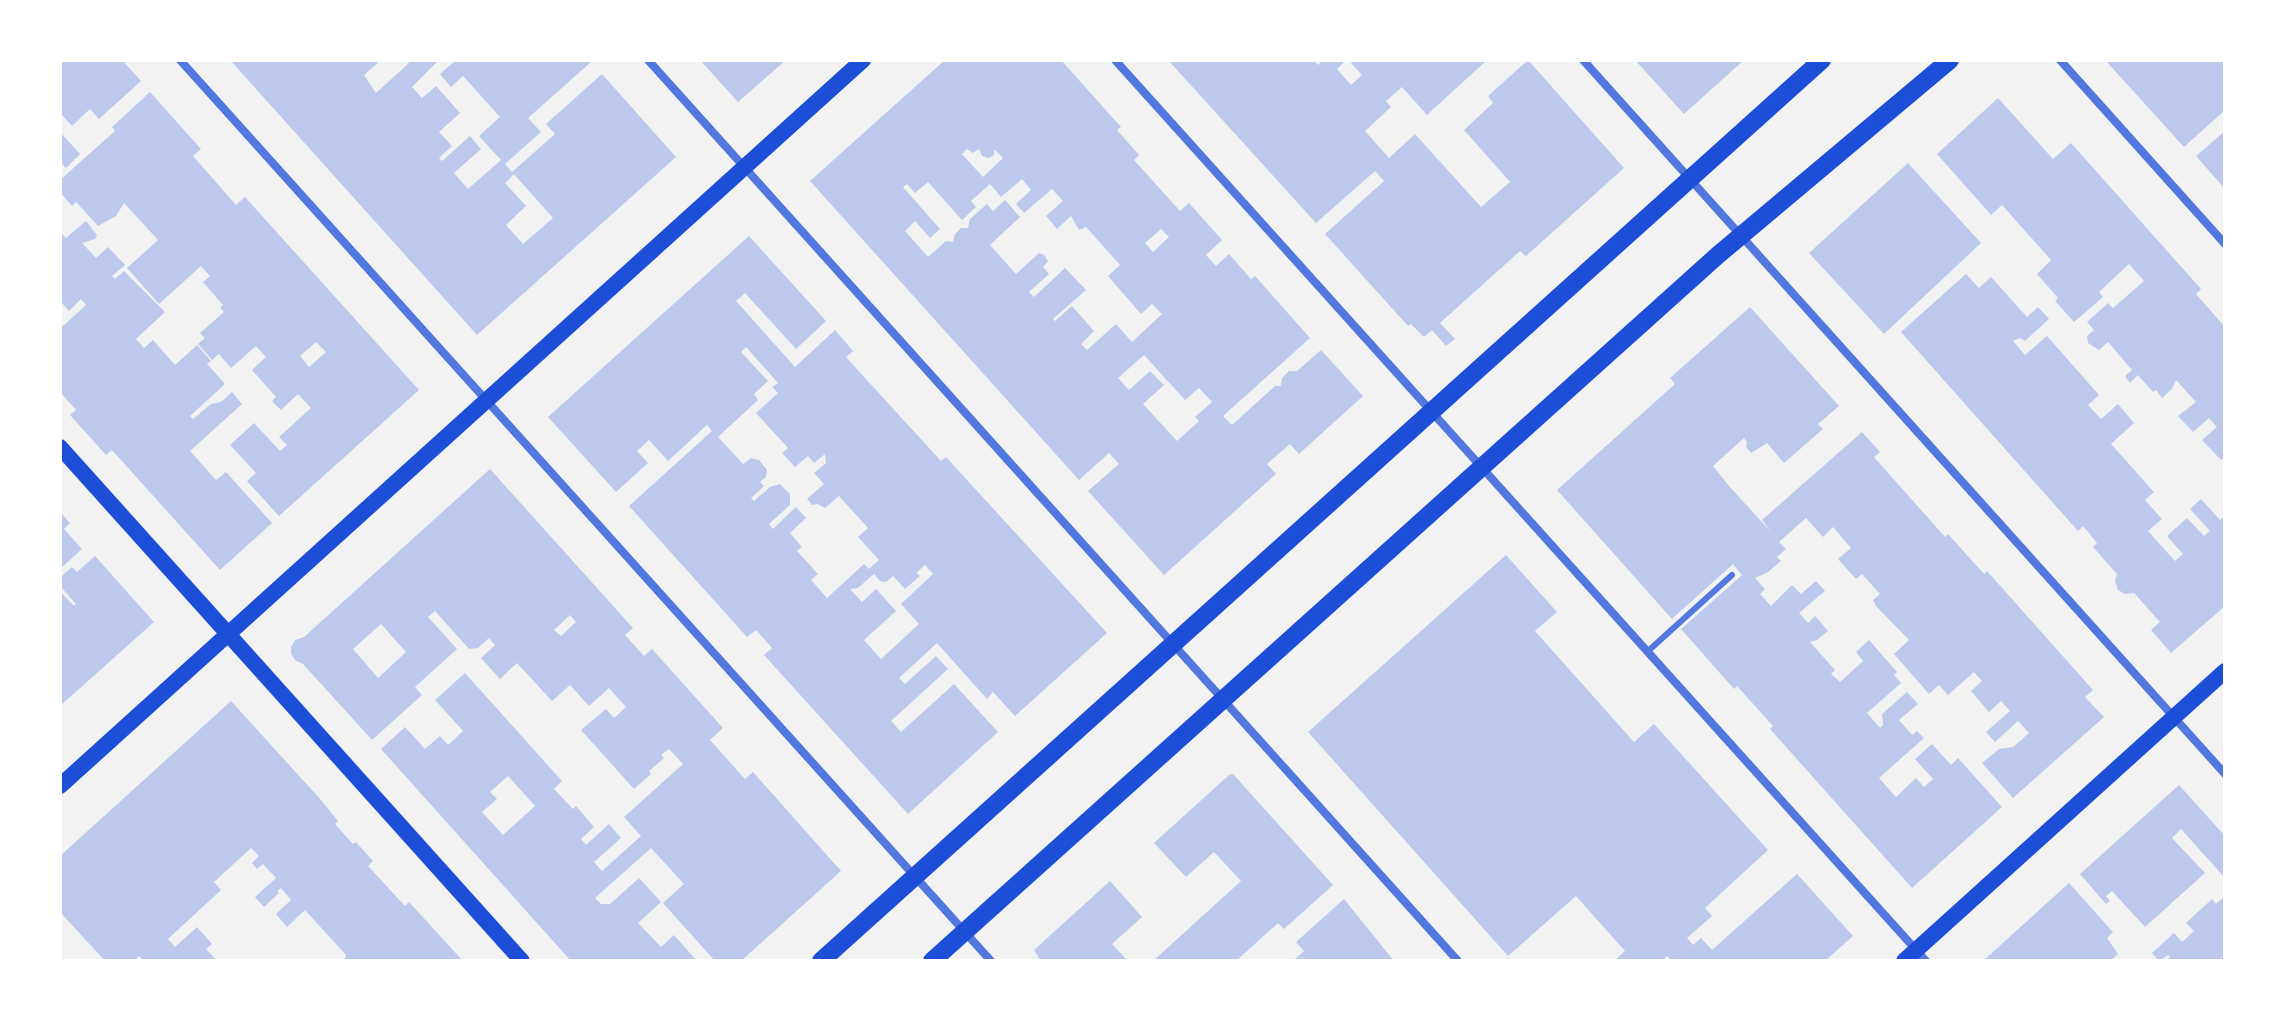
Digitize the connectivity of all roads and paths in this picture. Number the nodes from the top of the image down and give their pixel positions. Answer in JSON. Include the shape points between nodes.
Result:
{"nodes":[{"id":1,"x":180,"y":60,"type":"edge"},
{"id":2,"x":648,"y":60,"type":"edge"},
{"id":3,"x":863,"y":60,"type":"edge"},
{"id":4,"x":1115,"y":60,"type":"edge"},
{"id":5,"x":1583,"y":60,"type":"edge"},
{"id":6,"x":1822,"y":60,"type":"edge"},
{"id":7,"x":1950,"y":60,"type":"edge"},
{"id":8,"x":2060,"y":60,"type":"edge"},
{"id":9,"x":744,"y":167,"type":"junction"},
{"id":10,"x":1690,"y":179,"type":"junction"},
{"id":11,"x":1740,"y":236,"type":"junction"},
{"id":12,"x":2225,"y":244,"type":"edge"},
{"id":13,"x":487,"y":401,"type":"junction"},
{"id":14,"x":1431,"y":412,"type":"junction"},
{"id":15,"x":60,"y":447,"type":"edge"},
{"id":16,"x":1481,"y":467,"type":"junction"},
{"id":17,"x":1732,"y":575,"type":"dead end"},
{"id":18,"x":228,"y":634,"type":"junction"},
{"id":19,"x":1173,"y":644,"type":"junction"},
{"id":20,"x":1647,"y":652,"type":"junction"},
{"id":21,"x":2225,"y":671,"type":"edge"},
{"id":22,"x":1224,"y":700,"type":"junction"},
{"id":23,"x":2173,"y":717,"type":"junction"},
{"id":24,"x":2225,"y":774,"type":"edge"},
{"id":25,"x":60,"y":786,"type":"edge"},
{"id":26,"x":915,"y":876,"type":"junction"},
{"id":27,"x":965,"y":932,"type":"junction"},
{"id":28,"x":1915,"y":957,"type":"edge"},
{"id":29,"x":522,"y":961,"type":"edge"},
{"id":30,"x":821,"y":961,"type":"edge"},
{"id":31,"x":932,"y":961,"type":"edge"},
{"id":32,"x":991,"y":961,"type":"edge"},
{"id":33,"x":1458,"y":961,"type":"edge"}],
"edges":[{"from":1,"to":13,"type":"street"},
{"from":2,"to":9,"type":"street"},
{"from":3,"to":9,"type":"main road"},
{"from":4,"to":14,"type":"street"},
{"from":5,"to":10,"type":"street"},
{"from":6,"to":10,"type":"main road"},
{"from":7,"to":11,"type":"main road"},
{"from":8,"to":12,"type":"street"},
{"from":9,"to":13,"type":"main road"},
{"from":9,"to":19,"type":"street"},
{"from":10,"to":11,"type":"street"},
{"from":10,"to":14,"type":"main road"},
{"from":11,"to":16,"type":"main road"},
{"from":11,"to":23,"type":"street"},
{"from":13,"to":18,"type":"main road"},
{"from":13,"to":26,"type":"street"},
{"from":14,"to":16,"type":"street"},
{"from":14,"to":19,"type":"main road"},
{"from":15,"to":18,"type":"main road"},
{"from":16,"to":20,"type":"street"},
{"from":16,"to":22,"type":"main road"},
{"from":17,"to":20,"type":"lane"},
{"from":18,"to":25,"type":"main road"},
{"from":18,"to":29,"type":"main road"},
{"from":19,"to":22,"type":"street"},
{"from":19,"to":26,"type":"main road"},
{"from":20,"to":28,"type":"street"},
{"from":21,"to":23,"type":"main road"},
{"from":22,"to":27,"type":"main road"},
{"from":22,"to":33,"type":"street"},
{"from":23,"to":24,"type":"street"},
{"from":23,"to":28,"type":"main road"},
{"from":26,"to":27,"type":"street"},
{"from":26,"to":30,"type":"main road"},
{"from":27,"to":31,"type":"main road"},
{"from":27,"to":32,"type":"street"}]}
